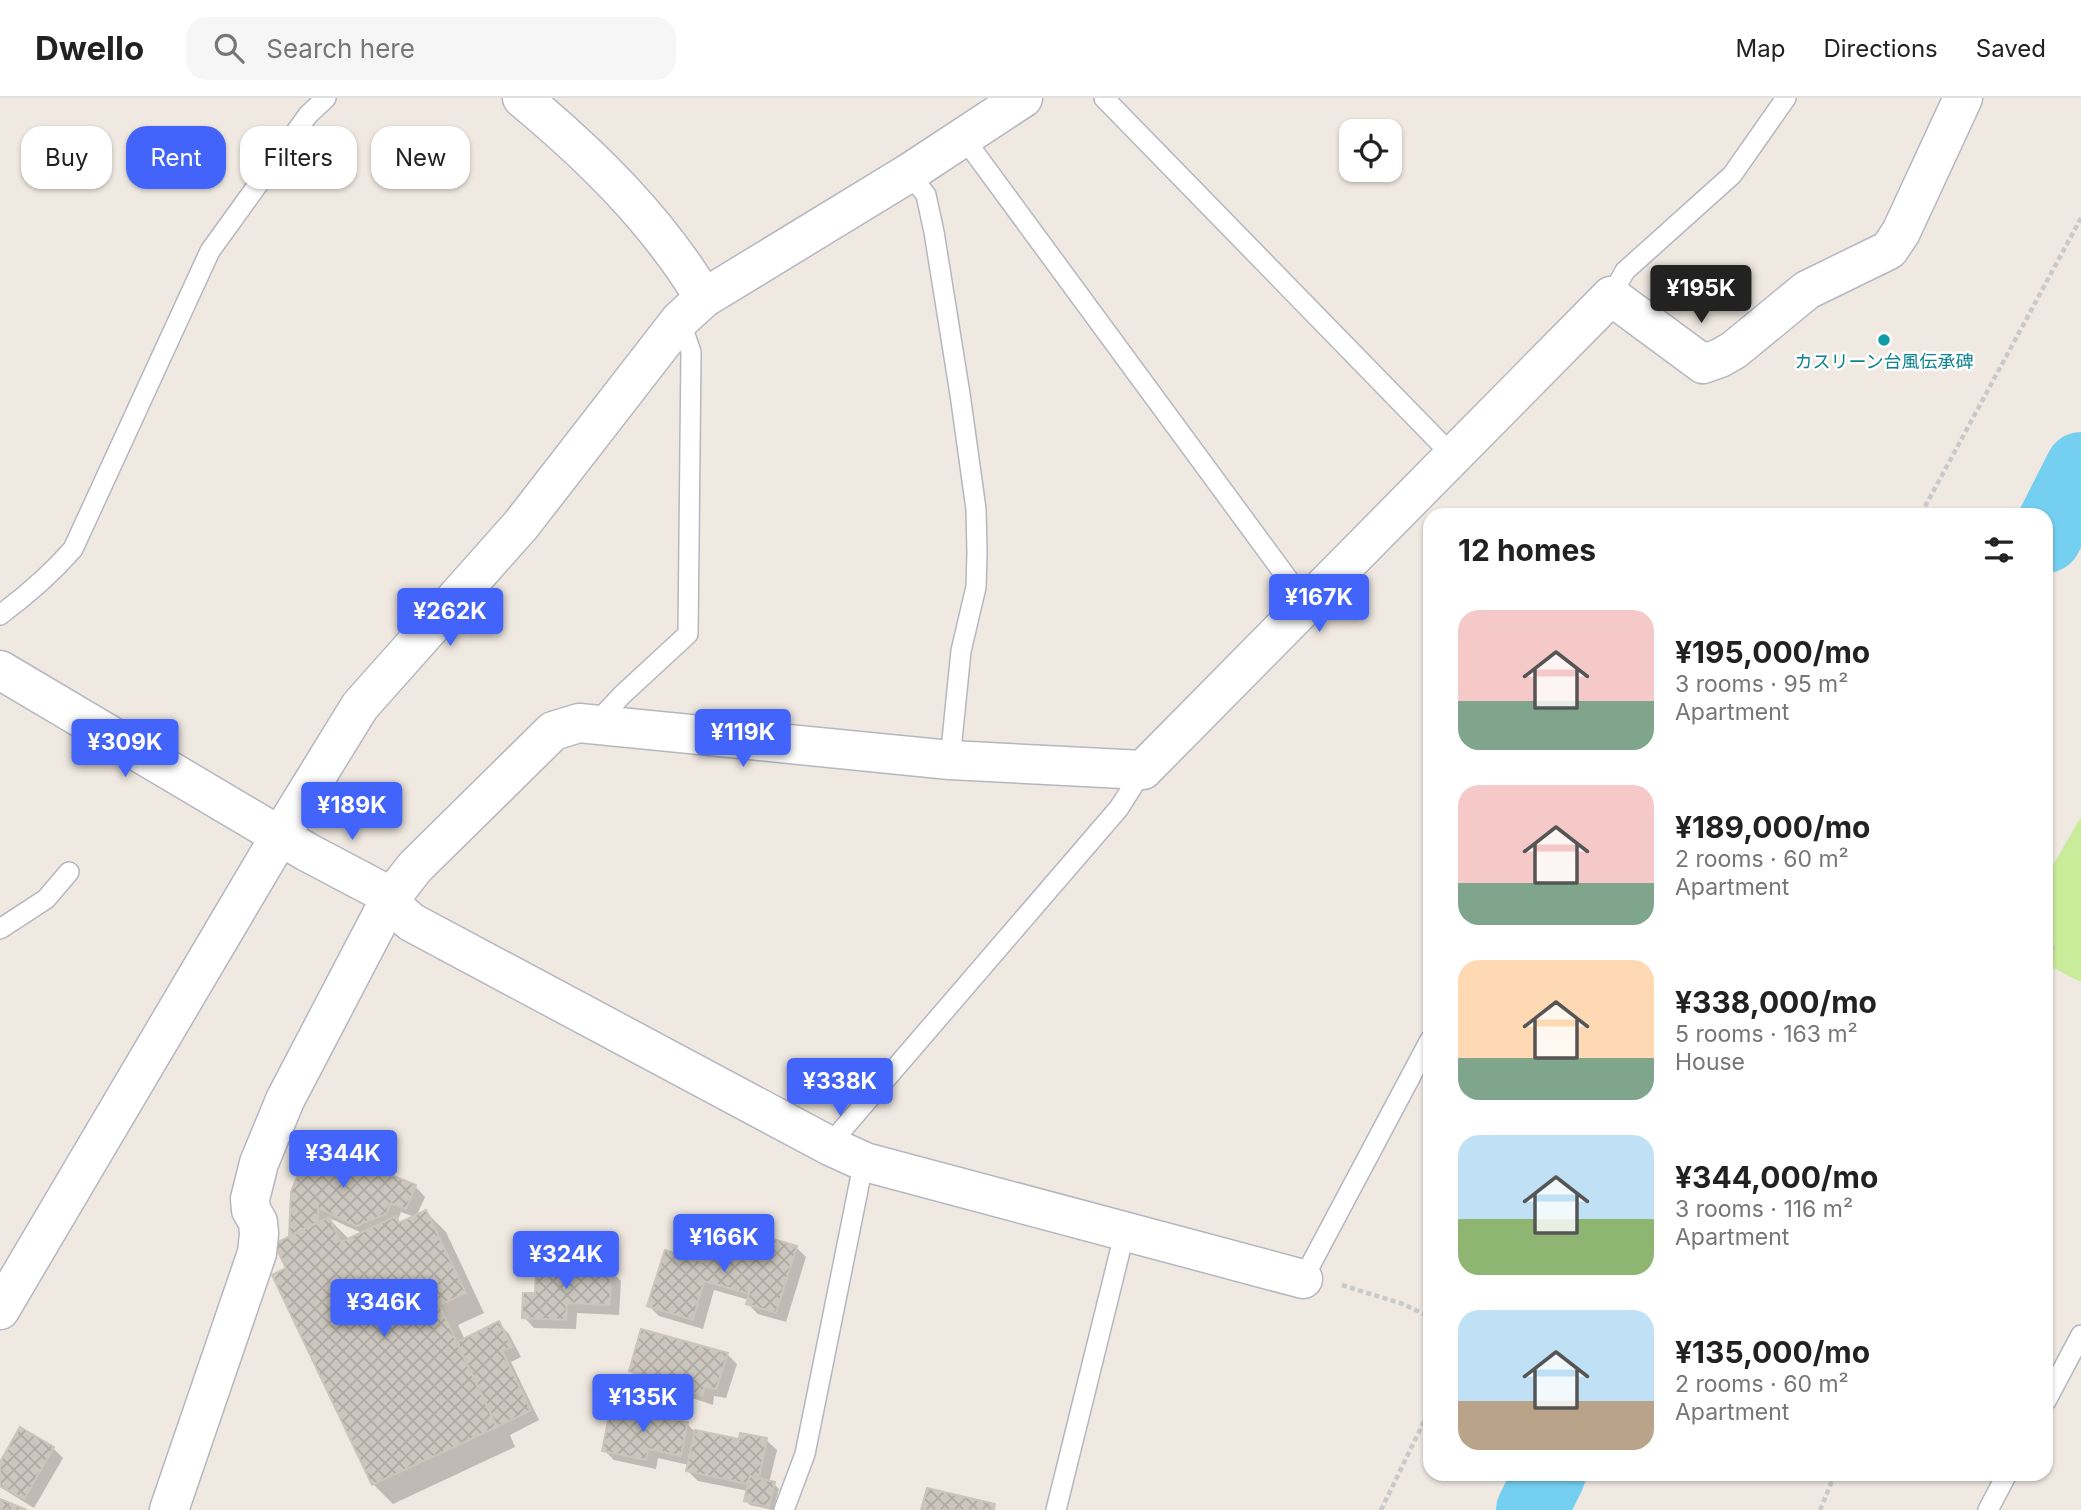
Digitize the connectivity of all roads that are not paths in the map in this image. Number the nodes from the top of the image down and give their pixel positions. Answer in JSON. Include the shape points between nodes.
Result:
{"nodes":[{"id":1,"x":326,"y":98,"type":"edge"},
{"id":2,"x":523,"y":98,"type":"edge"},
{"id":3,"x":1023,"y":98,"type":"edge"},
{"id":4,"x":1104,"y":98,"type":"edge"},
{"id":5,"x":1786,"y":98,"type":"edge"},
{"id":6,"x":1962,"y":98,"type":"edge"},
{"id":7,"x":963,"y":137,"type":"junction"},
{"id":8,"x":909,"y":173,"type":"junction"},
{"id":9,"x":1611,"y":296,"type":"junction"},
{"id":10,"x":692,"y":309,"type":"junction"},
{"id":11,"x":1453,"y":456,"type":"junction"},
{"id":12,"x":1309,"y":602,"type":"junction"},
{"id":13,"x":0,"y":615,"type":"edge"},
{"id":14,"x":0,"y":670,"type":"edge"},
{"id":15,"x":594,"y":725,"type":"junction"},
{"id":16,"x":950,"y":760,"type":"junction"},
{"id":17,"x":1143,"y":770,"type":"junction"},
{"id":18,"x":280,"y":836,"type":"junction"},
{"id":19,"x":69,"y":872,"type":"dead end"},
{"id":20,"x":390,"y":899,"type":"junction"},
{"id":21,"x":0,"y":929,"type":"edge"},
{"id":22,"x":1423,"y":1053,"type":"edge"},
{"id":23,"x":830,"y":1146,"type":"junction"},
{"id":24,"x":865,"y":1162,"type":"junction"},
{"id":25,"x":1125,"y":1231,"type":"junction"},
{"id":26,"x":1303,"y":1279,"type":"joint"},
{"id":27,"x":0,"y":1310,"type":"edge"},
{"id":28,"x":2081,"y":1335,"type":"edge"},
{"id":29,"x":2053,"y":1388,"type":"edge"},
{"id":30,"x":2003,"y":1481,"type":"edge"},
{"id":31,"x":169,"y":1510,"type":"edge"},
{"id":32,"x":784,"y":1510,"type":"edge"},
{"id":33,"x":1056,"y":1510,"type":"edge"},
{"id":34,"x":1988,"y":1510,"type":"edge"}],
"edges":[{"from":1,"to":13,"type":"lane","via":[[210,251],[73,549],[28,595]]},
{"from":2,"to":10,"type":"street","via":[[613,181],[662,238],[686,268]]},
{"from":3,"to":7,"type":"street"},
{"from":4,"to":11,"type":"lane"},
{"from":5,"to":9,"type":"lane","via":[[1732,175],[1625,271]]},
{"from":6,"to":9,"type":"street","via":[[1889,250],[1807,290],[1720,358],[1703,364]]},
{"from":7,"to":8,"type":"street"},
{"from":7,"to":12,"type":"lane","via":[[1287,579]]},
{"from":8,"to":10,"type":"street"},
{"from":8,"to":16,"type":"lane","via":[[926,195],[934,232],[976,509],[976,587],[961,651]]},
{"from":9,"to":11,"type":"street"},
{"from":10,"to":15,"type":"lane","via":[[688,634]]},
{"from":10,"to":18,"type":"street","via":[[521,525],[366,698]]},
{"from":11,"to":12,"type":"street"},
{"from":12,"to":17,"type":"street"},
{"from":14,"to":18,"type":"street"},
{"from":15,"to":16,"type":"street"},
{"from":15,"to":20,"type":"street","via":[[579,723],[553,731],[415,867]]},
{"from":16,"to":17,"type":"street"},
{"from":17,"to":23,"type":"lane","via":[[1119,808]]},
{"from":18,"to":20,"type":"street"},
{"from":18,"to":27,"type":"street"},
{"from":19,"to":21,"type":"lane","via":[[46,900]]},
{"from":20,"to":23,"type":"street","via":[[411,922]]},
{"from":20,"to":31,"type":"street","via":[[285,1100],[260,1163],[250,1199],[260,1234],[257,1253]]},
{"from":22,"to":26,"type":"lane"},
{"from":23,"to":24,"type":"street"},
{"from":24,"to":25,"type":"street"},
{"from":24,"to":32,"type":"lane","via":[[805,1454]]},
{"from":25,"to":26,"type":"street"},
{"from":25,"to":33,"type":"lane"},
{"from":28,"to":29,"type":"lane"},
{"from":30,"to":34,"type":"lane"}]}
